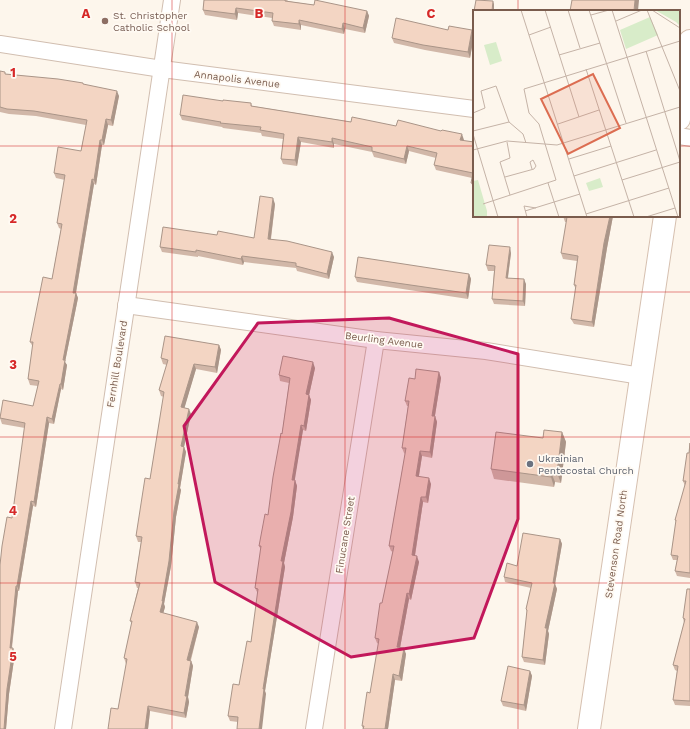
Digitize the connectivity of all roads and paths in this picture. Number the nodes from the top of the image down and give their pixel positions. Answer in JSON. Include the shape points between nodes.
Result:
{"nodes":[{"id":1,"x":172,"y":0,"type":"edge"},
{"id":2,"x":690,"y":41,"type":"edge"},
{"id":3,"x":0,"y":44,"type":"edge"},
{"id":4,"x":162,"y":69,"type":"junction"},
{"id":5,"x":473,"y":109,"type":"edge"},
{"id":6,"x":680,"y":112,"type":"edge"},
{"id":7,"x":680,"y":136,"type":"edge"},
{"id":8,"x":690,"y":138,"type":"edge"},
{"id":9,"x":665,"y":217,"type":"edge"},
{"id":10,"x":126,"y":305,"type":"junction"},
{"id":11,"x":376,"y":340,"type":"junction"},
{"id":12,"x":641,"y":376,"type":"junction"},
{"id":13,"x":63,"y":729,"type":"edge"},
{"id":14,"x":314,"y":729,"type":"edge"},
{"id":15,"x":589,"y":729,"type":"edge"}],
"edges":[{"from":1,"to":4,"type":"street","name":"Fernhill Boulevard"},
{"from":2,"to":6,"type":"main road"},
{"from":3,"to":4,"type":"street","name":"Annapolis Avenue"},
{"from":4,"to":5,"type":"street","name":"Annapolis Avenue"},
{"from":4,"to":10,"type":"street","name":"Fernhill Boulevard"},
{"from":7,"to":8,"type":"street"},
{"from":9,"to":12,"type":"main road","name":"Stevenson Road North"},
{"from":10,"to":11,"type":"street","name":"Beurling Avenue"},
{"from":10,"to":13,"type":"street","name":"Fernhill Boulevard"},
{"from":11,"to":12,"type":"street","name":"Beurling Avenue","via":[[486,351]]},
{"from":11,"to":14,"type":"street","name":"Finucane Street"},
{"from":12,"to":15,"type":"main road","name":"Stevenson Road North"}]}
